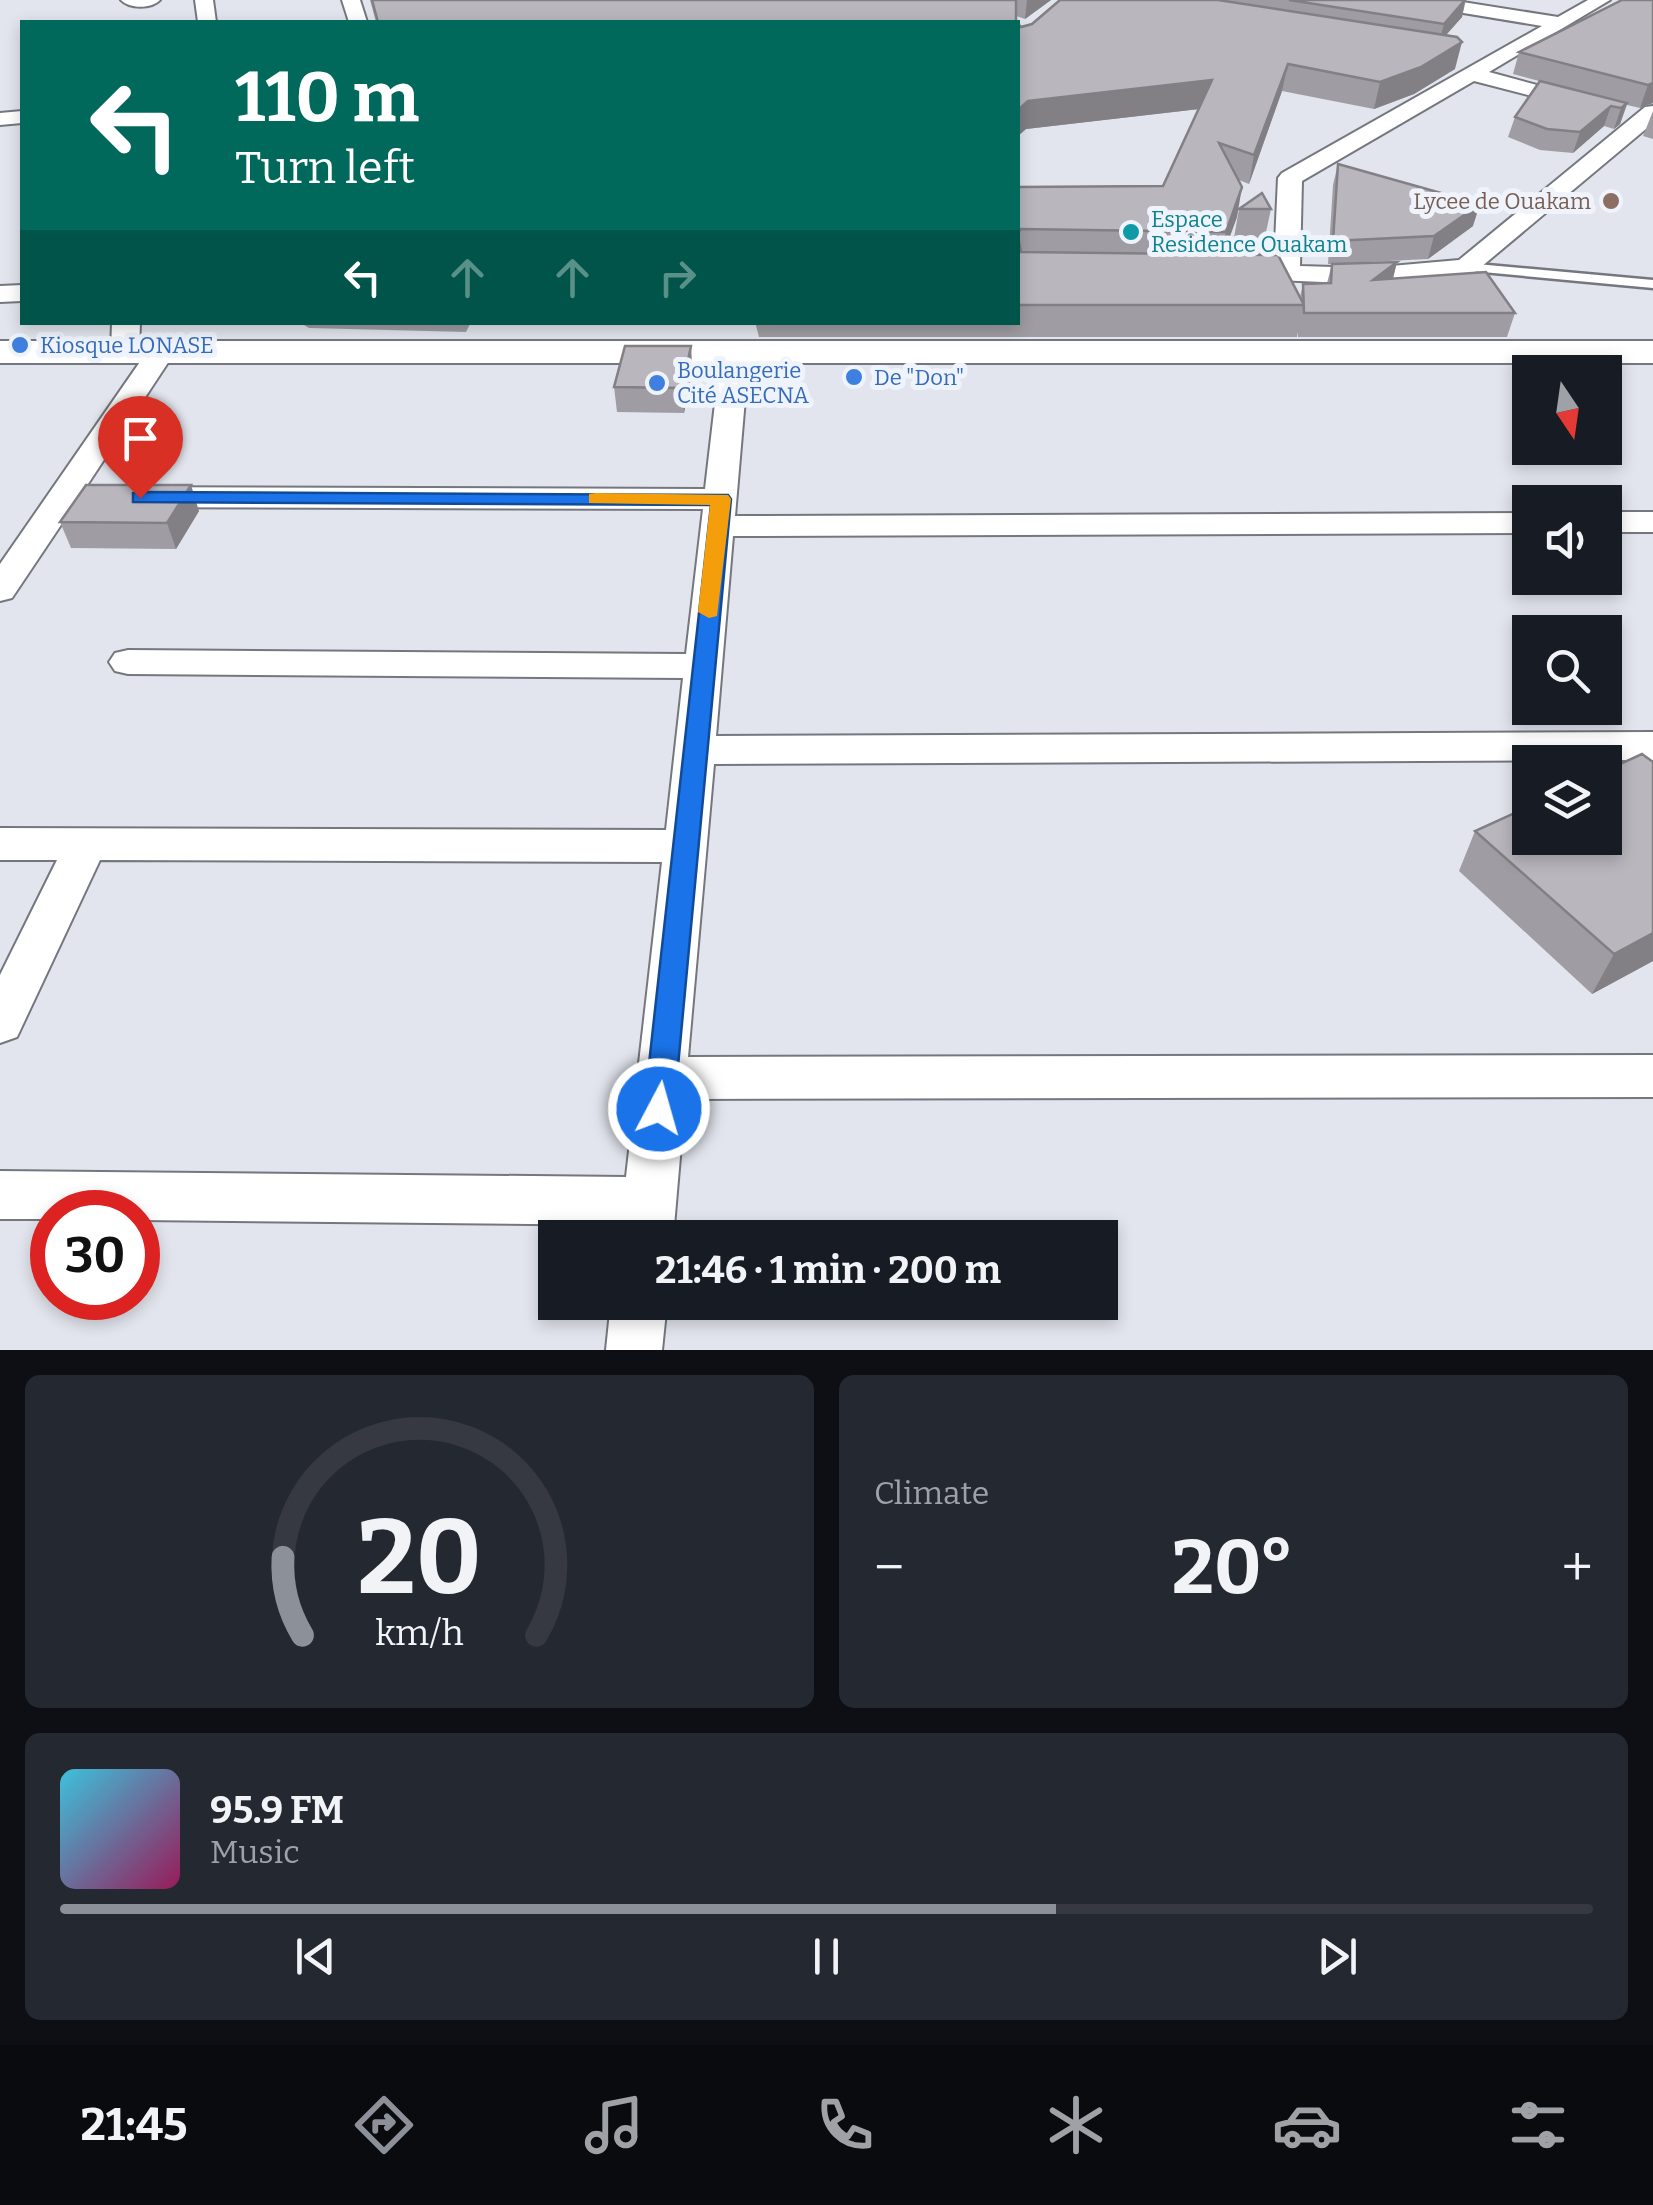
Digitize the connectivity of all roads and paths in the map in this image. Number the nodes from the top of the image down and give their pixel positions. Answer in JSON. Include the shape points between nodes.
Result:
{"nodes":[{"id":1,"x":130,"y":0,"type":"edge"},
{"id":2,"x":150,"y":0,"type":"edge"},
{"id":3,"x":1415,"y":0,"type":"edge"},
{"id":4,"x":1601,"y":0,"type":"edge"},
{"id":5,"x":1562,"y":22,"type":"junction"},
{"id":6,"x":1456,"y":55,"type":"edge"},
{"id":7,"x":1494,"y":62,"type":"junction"},
{"id":8,"x":1472,"y":74,"type":"junction"},
{"id":9,"x":1631,"y":113,"type":"edge"},
{"id":10,"x":1466,"y":267,"type":"junction"},
{"id":11,"x":1210,"y":272,"type":"edge"},
{"id":12,"x":1287,"y":272,"type":"junction"},
{"id":13,"x":1653,"y":284,"type":"edge"},
{"id":14,"x":126,"y":337,"type":"edge"},
{"id":15,"x":683,"y":337,"type":"edge"},
{"id":16,"x":0,"y":352,"type":"edge"},
{"id":17,"x":161,"y":352,"type":"junction"},
{"id":18,"x":736,"y":352,"type":"junction"},
{"id":19,"x":1653,"y":352,"type":"edge"},
{"id":20,"x":63,"y":498,"type":"junction"},
{"id":21,"x":719,"y":512,"type":"junction"},
{"id":22,"x":1512,"y":522,"type":"edge"},
{"id":23,"x":1622,"y":522,"type":"edge"},
{"id":24,"x":1653,"y":522,"type":"edge"},
{"id":25,"x":0,"y":590,"type":"edge"},
{"id":26,"x":128,"y":662,"type":"dead end"},
{"id":27,"x":703,"y":666,"type":"junction"},
{"id":28,"x":1653,"y":746,"type":"edge"},
{"id":29,"x":695,"y":750,"type":"junction"},
{"id":30,"x":0,"y":844,"type":"edge"},
{"id":31,"x":86,"y":844,"type":"junction"},
{"id":32,"x":685,"y":846,"type":"junction"},
{"id":33,"x":0,"y":1023,"type":"edge"},
{"id":34,"x":1653,"y":1076,"type":"edge"},
{"id":35,"x":662,"y":1078,"type":"junction"},
{"id":36,"x":0,"y":1195,"type":"edge"},
{"id":37,"x":648,"y":1219,"type":"edge"},
{"id":38,"x":637,"y":1320,"type":"edge"},
{"id":39,"x":634,"y":1350,"type":"edge"}],
"edges":[{"from":1,"to":2,"type":"street"},
{"from":3,"to":5,"type":"street"},
{"from":4,"to":5,"type":"street"},
{"from":5,"to":7,"type":"street"},
{"from":6,"to":7,"type":"street"},
{"from":7,"to":8,"type":"street"},
{"from":8,"to":9,"type":"street"},
{"from":8,"to":12,"type":"street","via":[[1290,178]]},
{"from":9,"to":10,"type":"street"},
{"from":10,"to":12,"type":"street","via":[[1368,276]]},
{"from":10,"to":13,"type":"lane"},
{"from":11,"to":12,"type":"street"},
{"from":14,"to":16,"type":"street"},
{"from":14,"to":17,"type":"street"},
{"from":15,"to":17,"type":"street"},
{"from":15,"to":18,"type":"street"},
{"from":17,"to":20,"type":"street"},
{"from":18,"to":19,"type":"street"},
{"from":18,"to":21,"type":"street"},
{"from":20,"to":21,"type":"street"},
{"from":20,"to":25,"type":"street"},
{"from":21,"to":22,"type":"street"},
{"from":21,"to":27,"type":"street"},
{"from":23,"to":24,"type":"street"},
{"from":26,"to":27,"type":"street"},
{"from":27,"to":29,"type":"street"},
{"from":28,"to":29,"type":"street"},
{"from":29,"to":32,"type":"street"},
{"from":30,"to":31,"type":"street"},
{"from":31,"to":32,"type":"street"},
{"from":31,"to":33,"type":"street"},
{"from":32,"to":35,"type":"street"},
{"from":34,"to":35,"type":"street"},
{"from":35,"to":37,"type":"street"},
{"from":36,"to":37,"type":"street"},
{"from":38,"to":39,"type":"street"}]}
